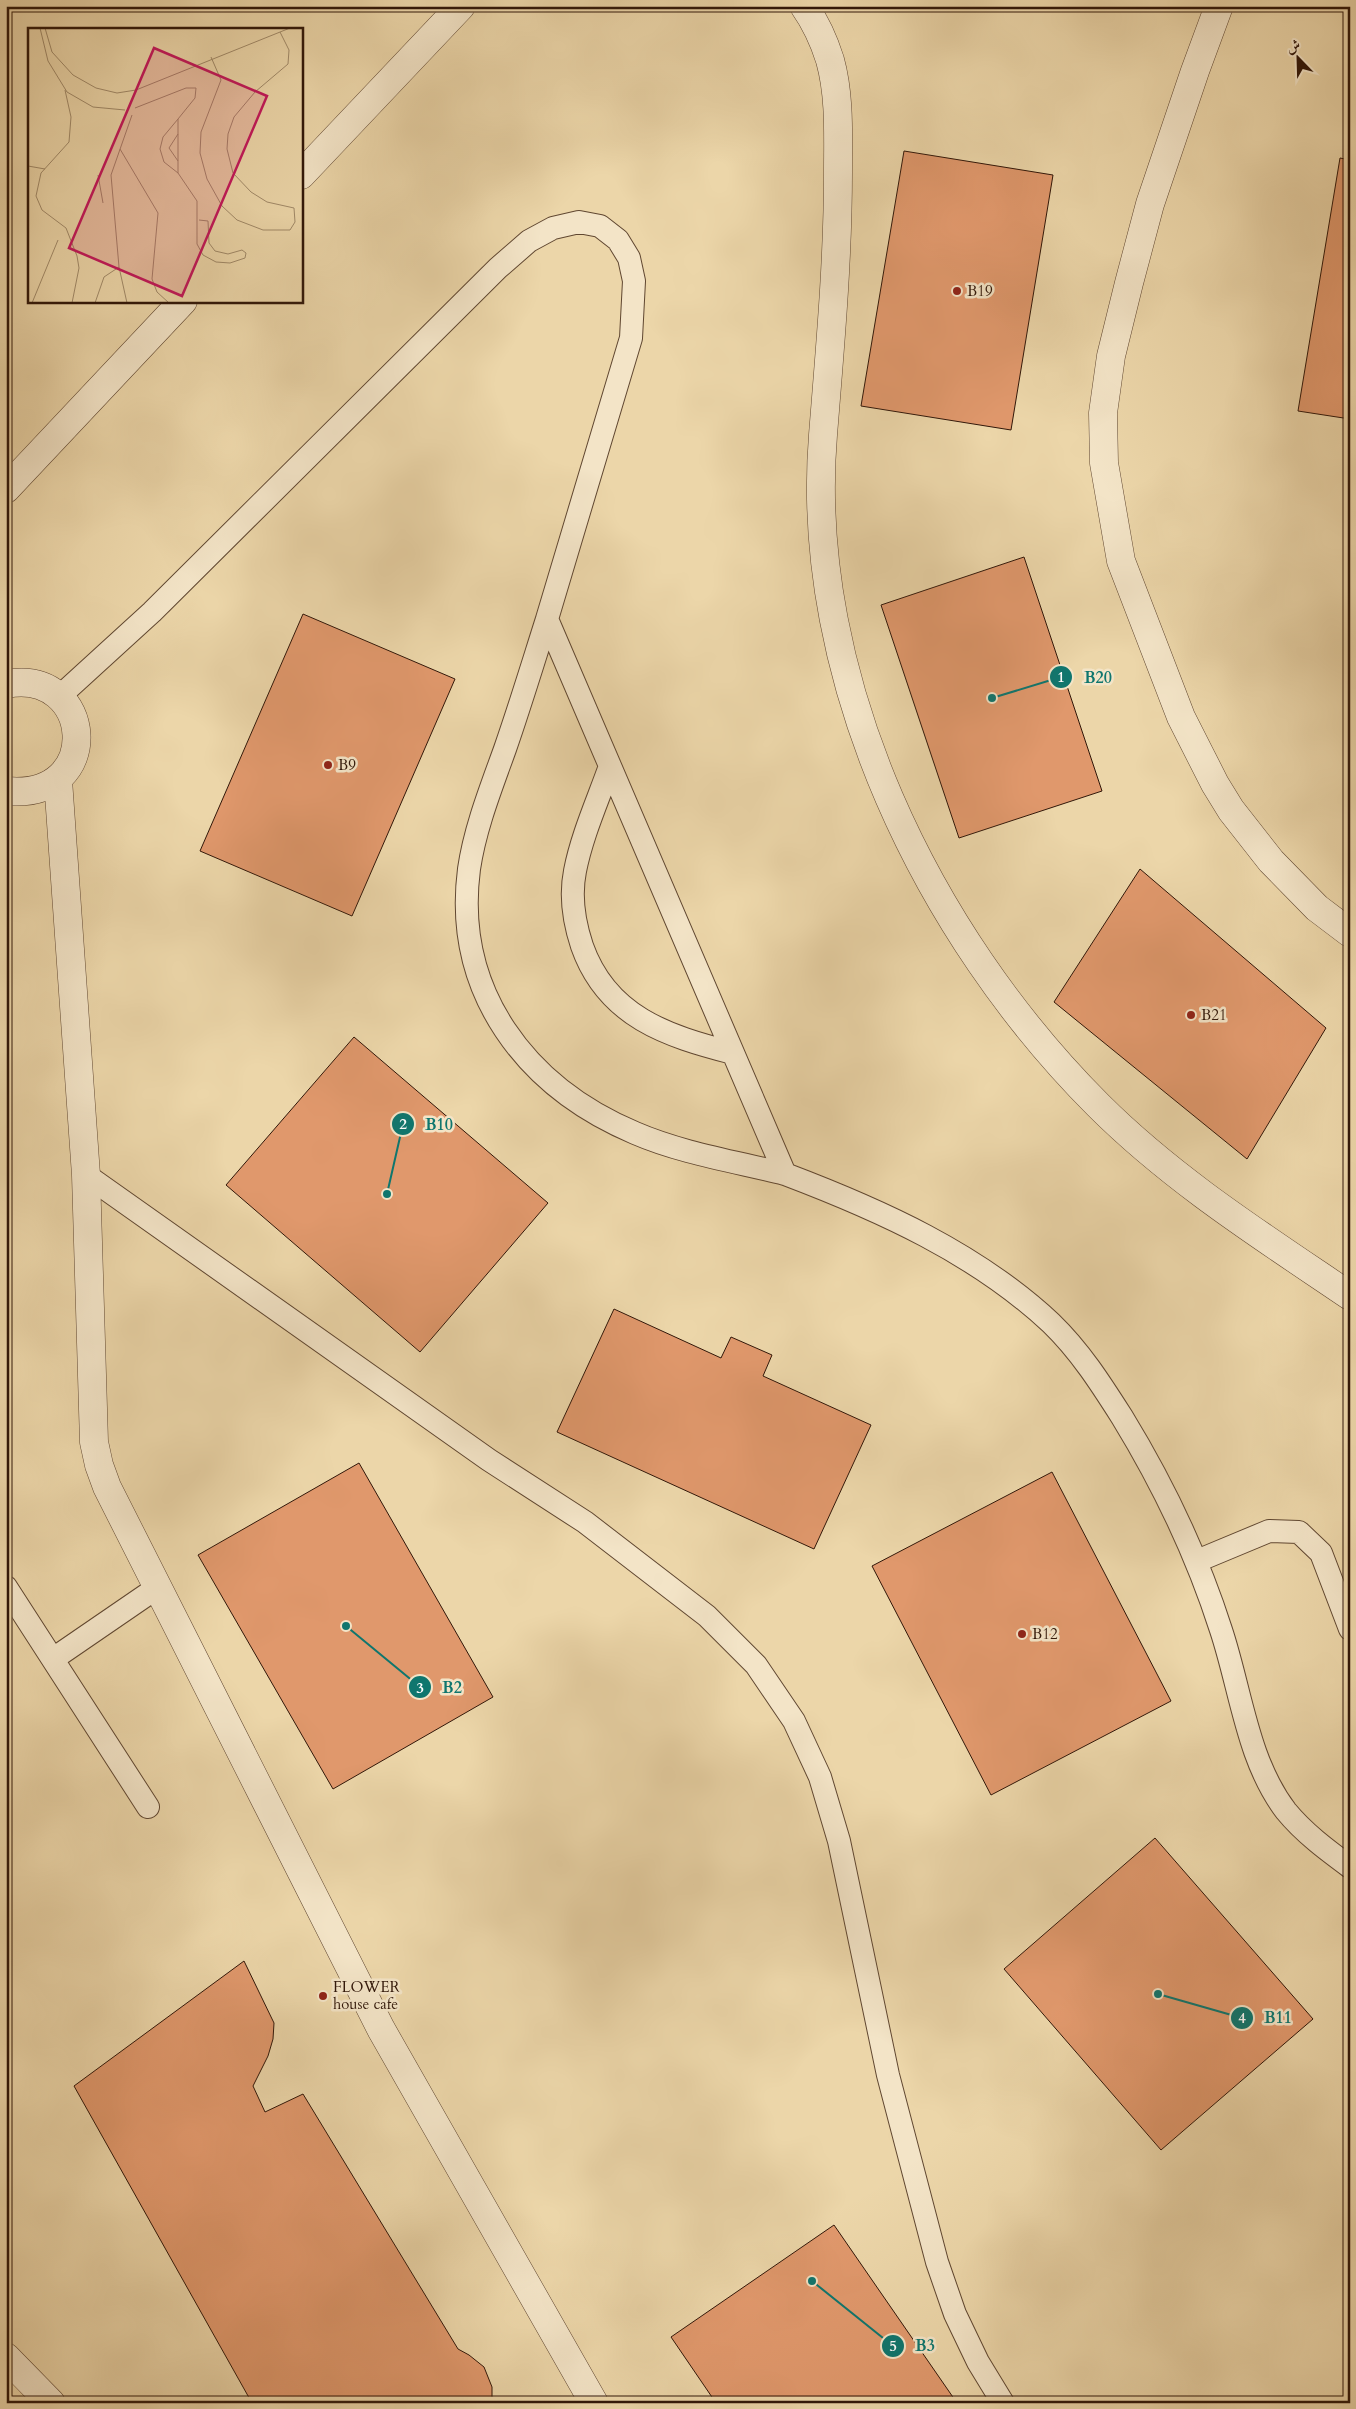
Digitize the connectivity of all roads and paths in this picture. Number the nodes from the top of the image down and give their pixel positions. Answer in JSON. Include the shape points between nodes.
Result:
{"nodes":[{"id":1,"x":461,"y":6,"type":"edge"},
{"id":2,"x":804,"y":6,"type":"edge"},
{"id":3,"x":1219,"y":6,"type":"edge"},
{"id":4,"x":302,"y":174,"type":"edge"},
{"id":5,"x":182,"y":302,"type":"edge"},
{"id":6,"x":6,"y":489,"type":"edge"},
{"id":7,"x":547,"y":620,"type":"junction"},
{"id":8,"x":6,"y":684,"type":"edge"},
{"id":9,"x":60,"y":696,"type":"junction"},
{"id":10,"x":610,"y":766,"type":"junction"},
{"id":11,"x":58,"y":780,"type":"junction"},
{"id":12,"x":6,"y":791,"type":"edge"},
{"id":13,"x":1350,"y":933,"type":"edge"},
{"id":14,"x":733,"y":1053,"type":"junction"},
{"id":15,"x":785,"y":1174,"type":"junction"},
{"id":16,"x":86,"y":1175,"type":"junction"},
{"id":17,"x":1350,"y":1296,"type":"edge"},
{"id":18,"x":1196,"y":1561,"type":"junction"},
{"id":19,"x":6,"y":1587,"type":"edge"},
{"id":20,"x":158,"y":1587,"type":"junction"},
{"id":21,"x":1350,"y":1629,"type":"edge"},
{"id":22,"x":52,"y":1659,"type":"junction"},
{"id":23,"x":148,"y":1807,"type":"dead end"},
{"id":24,"x":1350,"y":1866,"type":"edge"},
{"id":25,"x":6,"y":2357,"type":"edge"},
{"id":26,"x":586,"y":2399,"type":"edge"},
{"id":27,"x":51,"y":2403,"type":"edge"},
{"id":28,"x":1003,"y":2403,"type":"edge"}],
"edges":[{"from":1,"to":4,"type":"street"},
{"from":2,"to":17,"type":"street","via":[[821,34],[837,95],[838,214],[820,512],[826,579],[840,649],[864,732],[888,795],[922,866],[959,930],[999,989],[1062,1066],[1099,1106],[1152,1153],[1221,1208]]},
{"from":3,"to":13,"type":"street","via":[[1150,204],[1129,283],[1111,356],[1103,413],[1104,463],[1121,561],[1181,717],[1211,775],[1231,810],[1271,861],[1318,908]]},
{"from":5,"to":6,"type":"street"},
{"from":7,"to":9,"type":"lane","via":[[631,338],[634,306],[634,280],[629,258],[618,240],[600,226],[579,222],[553,228],[529,242],[498,268],[152,612]]},
{"from":7,"to":10,"type":"lane"},
{"from":7,"to":15,"type":"lane","via":[[484,812],[470,868],[467,916],[476,963],[490,1006],[524,1057],[556,1087],[594,1114],[671,1145]]},
{"from":8,"to":9,"type":"street","via":[[26,682]]},
{"from":9,"to":11,"type":"street","via":[[77,729],[76,748],[70,766]]},
{"from":10,"to":14,"type":"lane"},
{"from":10,"to":14,"type":"lane","via":[[579,854],[573,889],[576,924],[586,956],[602,985],[627,1010],[664,1032]]},
{"from":11,"to":12,"type":"street","via":[[42,789],[24,793]]},
{"from":11,"to":16,"type":"street"},
{"from":14,"to":15,"type":"lane"},
{"from":15,"to":18,"type":"lane","via":[[859,1202],[922,1233],[974,1266],[1050,1323],[1098,1378],[1129,1428],[1170,1503]]},
{"from":16,"to":20,"type":"street","via":[[94,1442],[107,1486]]},
{"from":16,"to":28,"type":"lane","via":[[489,1460],[585,1522],[706,1616],[756,1665],[794,1721],[820,1777],[839,1841],[888,2074],[937,2262],[955,2314],[978,2362]]},
{"from":18,"to":21,"type":"lane","via":[[1269,1531],[1299,1532],[1321,1553]]},
{"from":18,"to":24,"type":"lane","via":[[1221,1629],[1257,1756],[1270,1786],[1304,1831]]},
{"from":19,"to":22,"type":"lane"},
{"from":20,"to":22,"type":"lane"},
{"from":20,"to":26,"type":"street","via":[[381,2030]]},
{"from":22,"to":23,"type":"lane"},
{"from":25,"to":27,"type":"street"}]}
